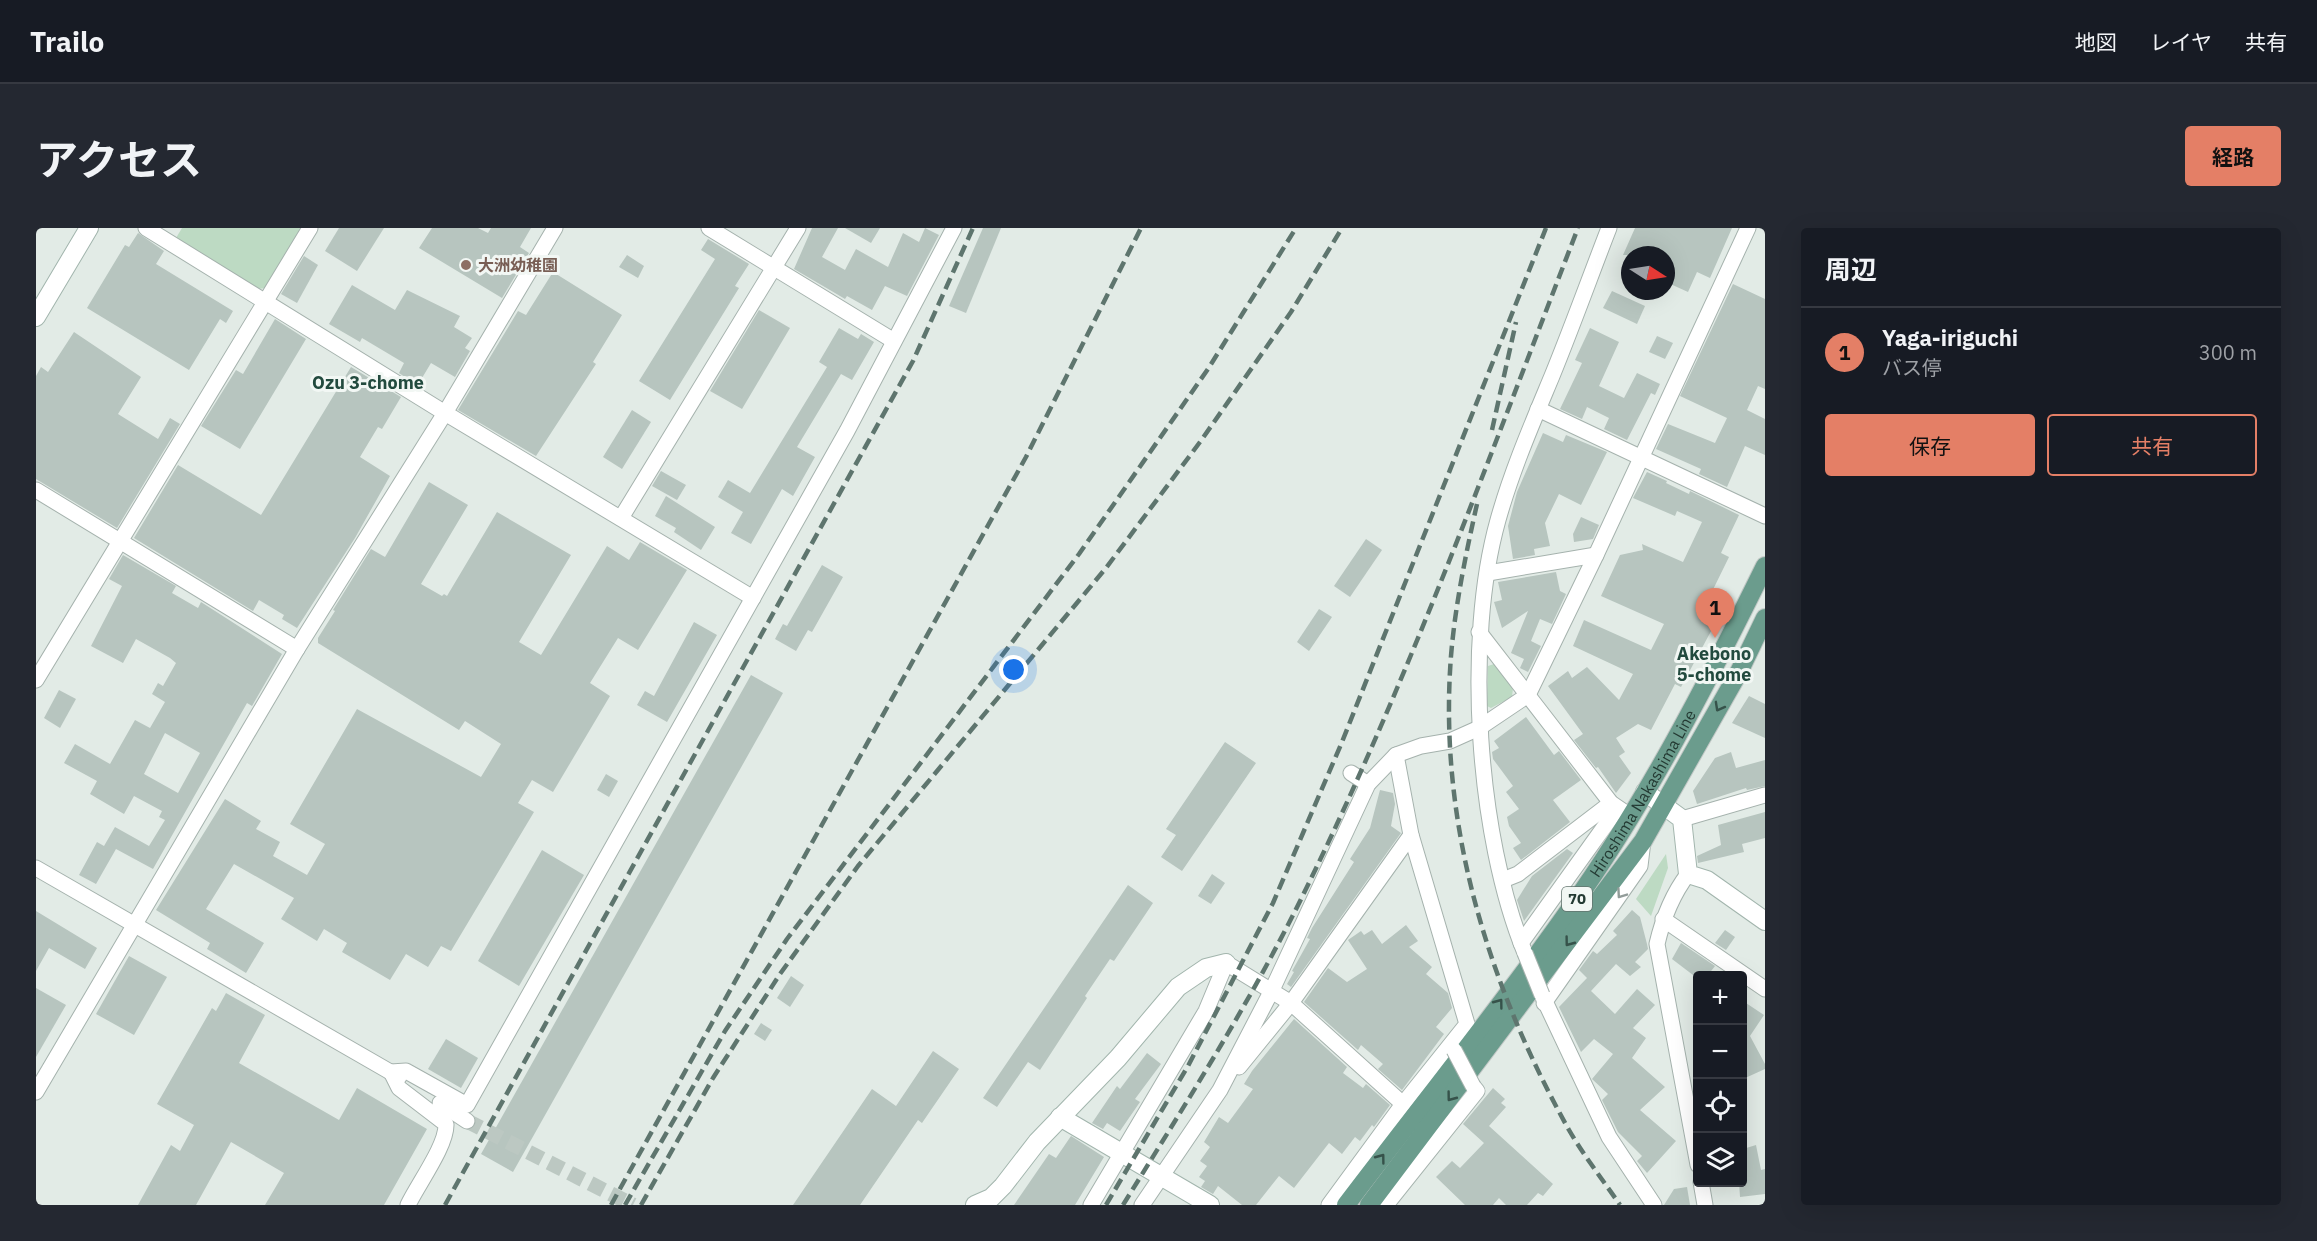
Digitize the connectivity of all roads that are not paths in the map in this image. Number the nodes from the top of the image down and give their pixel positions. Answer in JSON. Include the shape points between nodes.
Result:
{"nodes":[{"id":1,"x":89,"y":228,"type":"edge"},
{"id":2,"x":146,"y":228,"type":"edge"},
{"id":3,"x":310,"y":228,"type":"edge"},
{"id":4,"x":555,"y":228,"type":"edge"},
{"id":5,"x":709,"y":228,"type":"edge"},
{"id":6,"x":798,"y":228,"type":"edge"},
{"id":7,"x":954,"y":228,"type":"edge"},
{"id":8,"x":1609,"y":228,"type":"edge"},
{"id":9,"x":1748,"y":228,"type":"edge"},
{"id":10,"x":774,"y":267,"type":"junction"},
{"id":11,"x":266,"y":301,"type":"junction"},
{"id":12,"x":36,"y":316,"type":"edge"},
{"id":13,"x":894,"y":341,"type":"junction"},
{"id":14,"x":1538,"y":409,"type":"junction"},
{"id":15,"x":445,"y":413,"type":"junction"},
{"id":16,"x":1642,"y":457,"type":"junction"},
{"id":17,"x":36,"y":490,"type":"edge"},
{"id":18,"x":1765,"y":516,"type":"edge"},
{"id":19,"x":621,"y":518,"type":"junction"},
{"id":20,"x":120,"y":541,"type":"junction"},
{"id":21,"x":1596,"y":555,"type":"junction"},
{"id":22,"x":1765,"y":566,"type":"edge"},
{"id":23,"x":1488,"y":573,"type":"junction"},
{"id":24,"x":753,"y":598,"type":"junction"},
{"id":25,"x":1765,"y":618,"type":"edge"},
{"id":26,"x":1479,"y":632,"type":"junction"},
{"id":27,"x":297,"y":648,"type":"junction"},
{"id":28,"x":36,"y":680,"type":"edge"},
{"id":29,"x":1528,"y":695,"type":"junction"},
{"id":30,"x":1479,"y":728,"type":"junction"},
{"id":31,"x":1396,"y":755,"type":"junction"},
{"id":32,"x":1351,"y":773,"type":"dead end"},
{"id":33,"x":1368,"y":784,"type":"junction"},
{"id":34,"x":1645,"y":792,"type":"junction"},
{"id":35,"x":1765,"y":795,"type":"edge"},
{"id":36,"x":1665,"y":806,"type":"junction"},
{"id":37,"x":1620,"y":809,"type":"junction"},
{"id":38,"x":1682,"y":819,"type":"junction"},
{"id":39,"x":1411,"y":835,"type":"junction"},
{"id":40,"x":1643,"y":842,"type":"junction"},
{"id":41,"x":36,"y":868,"type":"edge"},
{"id":42,"x":1688,"y":874,"type":"junction"},
{"id":43,"x":1503,"y":880,"type":"junction"},
{"id":44,"x":1663,"y":919,"type":"junction"},
{"id":45,"x":1765,"y":921,"type":"edge"},
{"id":46,"x":133,"y":925,"type":"junction"},
{"id":47,"x":1523,"y":948,"type":"junction"},
{"id":48,"x":1226,"y":963,"type":"junction"},
{"id":49,"x":1765,"y":989,"type":"edge"},
{"id":50,"x":1272,"y":990,"type":"junction"},
{"id":51,"x":1543,"y":999,"type":"junction"},
{"id":52,"x":1291,"y":1004,"type":"junction"},
{"id":53,"x":1452,"y":1048,"type":"junction"},
{"id":54,"x":391,"y":1072,"type":"junction"},
{"id":55,"x":1220,"y":1090,"type":"junction"},
{"id":56,"x":36,"y":1092,"type":"edge"},
{"id":57,"x":1403,"y":1104,"type":"junction"},
{"id":58,"x":1060,"y":1117,"type":"junction"},
{"id":59,"x":468,"y":1121,"type":"tunnel mouth"},
{"id":60,"x":1693,"y":1138,"type":"edge"},
{"id":61,"x":1123,"y":1153,"type":"junction"},
{"id":62,"x":1162,"y":1176,"type":"junction"},
{"id":63,"x":1003,"y":1186,"type":"junction"},
{"id":64,"x":1702,"y":1187,"type":"edge"},
{"id":65,"x":408,"y":1205,"type":"edge"},
{"id":66,"x":975,"y":1205,"type":"edge"},
{"id":67,"x":996,"y":1205,"type":"edge"},
{"id":68,"x":1091,"y":1205,"type":"edge"},
{"id":69,"x":1142,"y":1205,"type":"edge"},
{"id":70,"x":1210,"y":1205,"type":"edge"},
{"id":71,"x":1329,"y":1205,"type":"edge"},
{"id":72,"x":1346,"y":1205,"type":"edge"},
{"id":73,"x":1369,"y":1205,"type":"edge"},
{"id":74,"x":1386,"y":1205,"type":"edge"},
{"id":75,"x":1654,"y":1205,"type":"edge"},
{"id":76,"x":1705,"y":1205,"type":"edge"}],
"edges":[{"from":1,"to":12,"type":"street"},
{"from":2,"to":11,"type":"street"},
{"from":3,"to":11,"type":"street"},
{"from":4,"to":15,"type":"street"},
{"from":5,"to":10,"type":"street"},
{"from":6,"to":10,"type":"street"},
{"from":7,"to":13,"type":"street"},
{"from":8,"to":14,"type":"street"},
{"from":9,"to":16,"type":"street"},
{"from":10,"to":13,"type":"street"},
{"from":10,"to":19,"type":"street"},
{"from":11,"to":15,"type":"street"},
{"from":11,"to":20,"type":"street"},
{"from":13,"to":24,"type":"street"},
{"from":14,"to":16,"type":"street"},
{"from":14,"to":23,"type":"street","via":[[1512,473]]},
{"from":15,"to":19,"type":"street"},
{"from":15,"to":27,"type":"street"},
{"from":16,"to":18,"type":"street"},
{"from":16,"to":21,"type":"street"},
{"from":17,"to":20,"type":"street"},
{"from":19,"to":24,"type":"street"},
{"from":20,"to":27,"type":"street"},
{"from":20,"to":28,"type":"street"},
{"from":21,"to":23,"type":"street"},
{"from":21,"to":29,"type":"street"},
{"from":22,"to":34,"type":"main road","name":"Hiroshima Nakashima Line","number":"70","via":[[1719,661]]},
{"from":23,"to":26,"type":"street"},
{"from":24,"to":54,"type":"street","via":[[467,1105],[406,1071]]},
{"from":25,"to":36,"type":"main road","name":"Hiroshima Nakashima Line","number":"70","one_way":true},
{"from":26,"to":29,"type":"street"},
{"from":26,"to":30,"type":"street"},
{"from":27,"to":46,"type":"street"},
{"from":29,"to":30,"type":"street"},
{"from":29,"to":37,"type":"street"},
{"from":30,"to":31,"type":"street","via":[[1450,741]]},
{"from":30,"to":43,"type":"street"},
{"from":31,"to":33,"type":"street"},
{"from":31,"to":39,"type":"street"},
{"from":32,"to":33,"type":"street"},
{"from":33,"to":50,"type":"street"},
{"from":34,"to":36,"type":"street"},
{"from":34,"to":37,"type":"main road","name":"Hiroshima Nakashima Line","number":"70"},
{"from":35,"to":38,"type":"street"},
{"from":36,"to":38,"type":"street"},
{"from":36,"to":40,"type":"main road","name":"Hiroshima Nakashima Line","number":"70"},
{"from":37,"to":43,"type":"street"},
{"from":37,"to":47,"type":"street"},
{"from":72,"to":37,"type":"main road","name":"Hiroshima Nakashima Line","number":"70","one_way":true,"via":[[1571,908]]},
{"from":38,"to":42,"type":"street"},
{"from":39,"to":52,"type":"street"},
{"from":39,"to":53,"type":"street","via":[[1467,1024]]},
{"from":40,"to":51,"type":"street","one_way":true,"via":[[1640,866]]},
{"from":40,"to":73,"type":"main road","name":"Hiroshima Nakashima Line","number":"70","one_way":true},
{"from":41,"to":46,"type":"street"},
{"from":42,"to":44,"type":"street"},
{"from":42,"to":45,"type":"street","via":[[1707,879]]},
{"from":43,"to":47,"type":"street"},
{"from":44,"to":49,"type":"street"},
{"from":44,"to":60,"type":"street","via":[[1657,944]]},
{"from":46,"to":54,"type":"street"},
{"from":46,"to":56,"type":"street"},
{"from":47,"to":51,"type":"street","bridge":true},
{"from":48,"to":50,"type":"street"},
{"from":48,"to":58,"type":"street","via":[[1206,968],[1186,980]]},
{"from":48,"to":61,"type":"street","via":[[1206,1011]]},
{"from":50,"to":52,"type":"street"},
{"from":50,"to":55,"type":"street"},
{"from":51,"to":75,"type":"street","via":[[1609,1137]]},
{"from":52,"to":55,"type":"street"},
{"from":52,"to":57,"type":"street"},
{"from":53,"to":57,"type":"street"},
{"from":53,"to":74,"type":"street","bridge":true,"via":[[1475,1088]]},
{"from":54,"to":59,"type":"street"},
{"from":54,"to":65,"type":"street","via":[[399,1088],[446,1124],[433,1160]]},
{"from":55,"to":62,"type":"street"},
{"from":57,"to":71,"type":"street"},
{"from":58,"to":61,"type":"street"},
{"from":58,"to":63,"type":"street"},
{"from":61,"to":62,"type":"street"},
{"from":61,"to":68,"type":"street"},
{"from":62,"to":69,"type":"street"},
{"from":62,"to":70,"type":"street"},
{"from":63,"to":66,"type":"street","via":[[991,1198]]},
{"from":63,"to":67,"type":"street"},
{"from":64,"to":76,"type":"street"}]}
